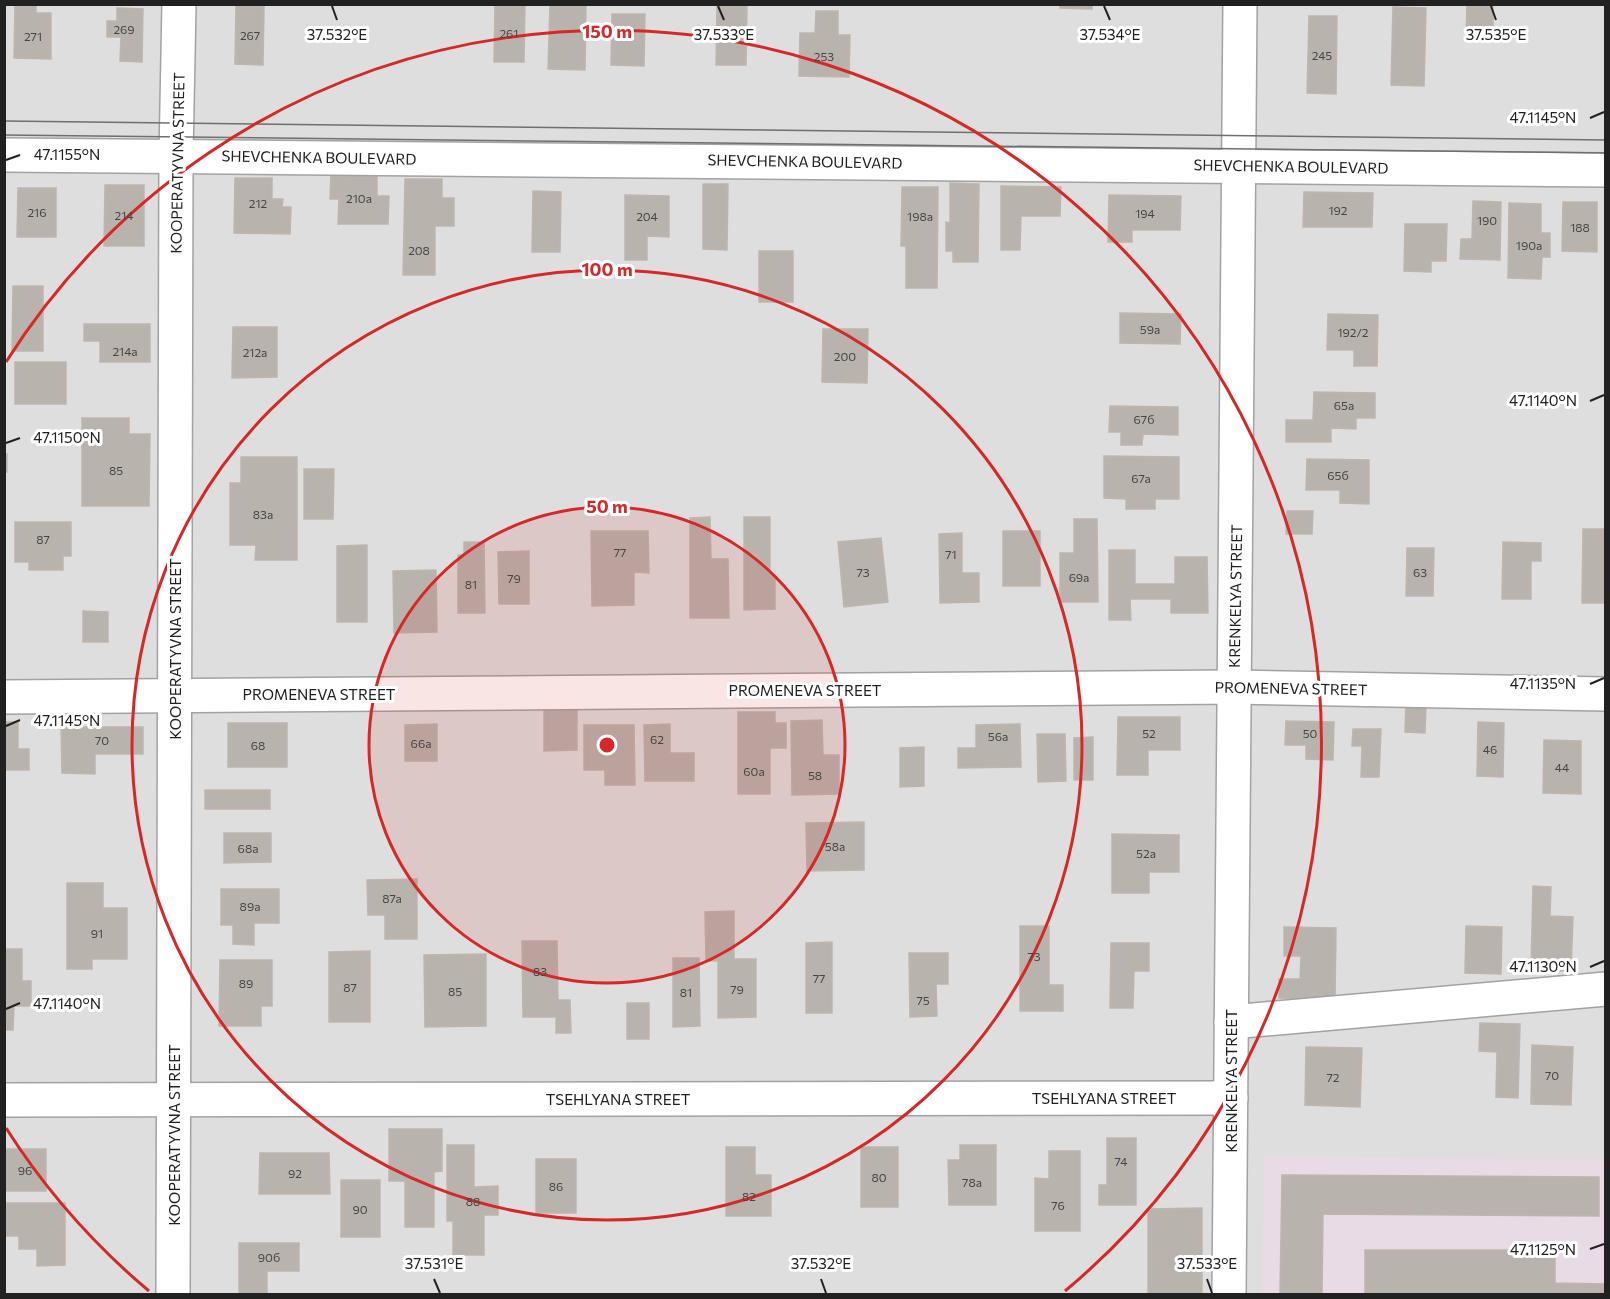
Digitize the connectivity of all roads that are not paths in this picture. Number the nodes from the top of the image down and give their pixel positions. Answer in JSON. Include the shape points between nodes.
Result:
{"nodes":[{"id":1,"x":179,"y":4,"type":"edge"},
{"id":2,"x":1240,"y":4,"type":"edge"},
{"id":3,"x":4,"y":155,"type":"edge"},
{"id":4,"x":176,"y":156,"type":"junction"},
{"id":5,"x":1239,"y":165,"type":"junction"},
{"id":6,"x":1605,"y":170,"type":"edge"},
{"id":7,"x":1234,"y":687,"type":"junction"},
{"id":8,"x":1605,"y":694,"type":"edge"},
{"id":9,"x":175,"y":696,"type":"junction"},
{"id":10,"x":4,"y":697,"type":"edge"},
{"id":11,"x":1605,"y":989,"type":"edge"},
{"id":12,"x":1231,"y":1022,"type":"junction"},
{"id":13,"x":1231,"y":1098,"type":"junction"},
{"id":14,"x":4,"y":1100,"type":"edge"},
{"id":15,"x":174,"y":1100,"type":"junction"},
{"id":16,"x":173,"y":1294,"type":"edge"},
{"id":17,"x":1229,"y":1294,"type":"edge"}],
"edges":[{"from":1,"to":4,"type":"street","name":"KOOPERATYVNA STREET"},
{"from":2,"to":5,"type":"street","name":"KRENKELYA STREET"},
{"from":3,"to":4,"type":"street","name":"SHEVCHENKA BOULEVARD"},
{"from":4,"to":5,"type":"street","name":"SHEVCHENKA BOULEVARD"},
{"from":4,"to":9,"type":"street","name":"KOOPERATYVNA STREET"},
{"from":5,"to":6,"type":"street","name":"SHEVCHENKA BOULEVARD"},
{"from":5,"to":7,"type":"street","name":"KRENKELYA STREET"},
{"from":7,"to":8,"type":"street","name":"PROMENEVA STREET"},
{"from":7,"to":9,"type":"street","name":"PROMENEVA STREET"},
{"from":7,"to":12,"type":"street","name":"KRENKELYA STREET"},
{"from":9,"to":10,"type":"street","name":"PROMENEVA STREET"},
{"from":9,"to":15,"type":"street","name":"KOOPERATYVNA STREET"},
{"from":11,"to":12,"type":"street"},
{"from":12,"to":13,"type":"street","name":"KRENKELYA STREET"},
{"from":13,"to":15,"type":"street","name":"TSEHLYANA STREET"},
{"from":13,"to":17,"type":"street","name":"KRENKELYA STREET"},
{"from":14,"to":15,"type":"street","name":"TSEHLYANA STREET"},
{"from":15,"to":16,"type":"street","name":"KOOPERATYVNA STREET"}]}
